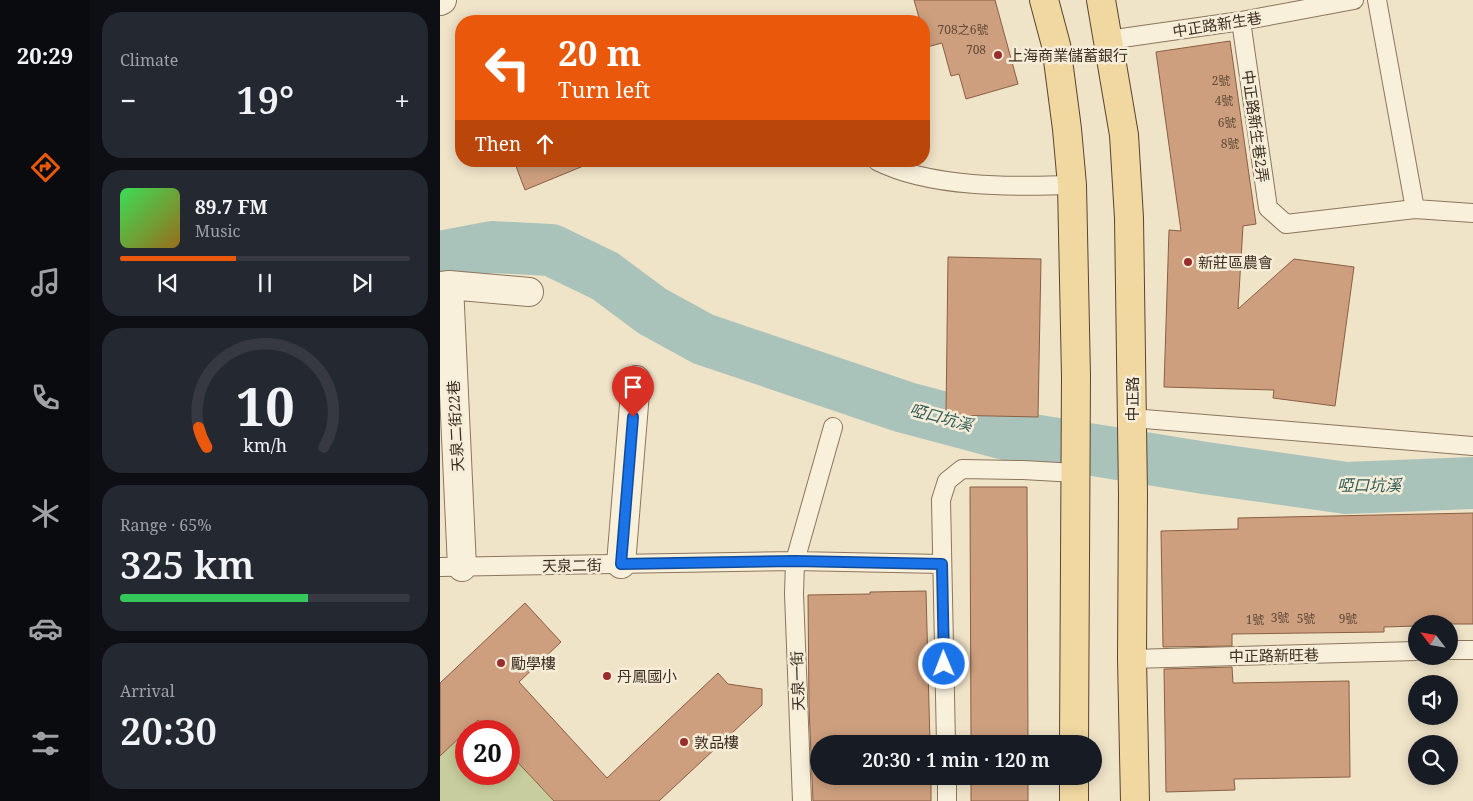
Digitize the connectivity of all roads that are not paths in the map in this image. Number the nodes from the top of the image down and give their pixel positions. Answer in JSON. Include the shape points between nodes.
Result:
{"nodes":[{"id":1,"x":1044,"y":0,"type":"edge"},
{"id":2,"x":1101,"y":0,"type":"edge"},
{"id":3,"x":1354,"y":0,"type":"edge"},
{"id":4,"x":1377,"y":0,"type":"edge"},
{"id":5,"x":1241,"y":20,"type":"junction"},
{"id":6,"x":1108,"y":40,"type":"junction"},
{"id":7,"x":889,"y":167,"type":"edge"},
{"id":8,"x":1072,"y":185,"type":"junction"},
{"id":9,"x":1415,"y":210,"type":"junction"},
{"id":10,"x":1473,"y":213,"type":"edge"},
{"id":11,"x":445,"y":286,"type":"edge"},
{"id":12,"x":529,"y":292,"type":"dead end"},
{"id":13,"x":636,"y":380,"type":"dead end"},
{"id":14,"x":1132,"y":418,"type":"junction"},
{"id":15,"x":833,"y":427,"type":"dead end"},
{"id":16,"x":1473,"y":446,"type":"edge"},
{"id":17,"x":1076,"y":473,"type":"junction"},
{"id":18,"x":795,"y":561,"type":"junction"},
{"id":19,"x":621,"y":564,"type":"junction"},
{"id":20,"x":942,"y":564,"type":"junction"},
{"id":21,"x":451,"y":567,"type":"edge"},
{"id":22,"x":1458,"y":650,"type":"edge"},
{"id":23,"x":1473,"y":650,"type":"edge"},
{"id":24,"x":1408,"y":651,"type":"edge"},
{"id":25,"x":1132,"y":658,"type":"junction"},
{"id":26,"x":946,"y":735,"type":"edge"},
{"id":27,"x":1074,"y":735,"type":"edge"},
{"id":28,"x":947,"y":785,"type":"edge"},
{"id":29,"x":1074,"y":785,"type":"edge"},
{"id":30,"x":802,"y":801,"type":"edge"},
{"id":31,"x":947,"y":801,"type":"edge"},
{"id":32,"x":1074,"y":801,"type":"edge"},
{"id":33,"x":1135,"y":801,"type":"edge"}],
"edges":[{"from":1,"to":8,"type":"main road","via":[[1056,45]]},
{"from":2,"to":6,"type":"main road","name":"中正路"},
{"from":3,"to":5,"type":"lane","name":"中正路新生巷"},
{"from":4,"to":9,"type":"lane"},
{"from":5,"to":6,"type":"lane","name":"中正路新生巷"},
{"from":5,"to":9,"type":"lane","name":"中正路新生巷2弄","via":[[1268,208],[1286,224]]},
{"from":6,"to":14,"type":"main road","name":"中正路","via":[[1124,135],[1129,218]]},
{"from":7,"to":8,"type":"lane","via":[[929,178],[982,184]]},
{"from":8,"to":17,"type":"main road"},
{"from":9,"to":10,"type":"lane"},
{"from":11,"to":12,"type":"street"},
{"from":11,"to":21,"type":"street","name":"天泉二街22巷"},
{"from":13,"to":19,"type":"street"},
{"from":14,"to":16,"type":"lane"},
{"from":14,"to":25,"type":"main road","name":"中正路"},
{"from":15,"to":18,"type":"lane","name":"天泉一街"},
{"from":17,"to":20,"type":"lane","via":[[962,469],[947,481],[941,500]]},
{"from":17,"to":27,"type":"main road"},
{"from":18,"to":19,"type":"lane","name":"天泉二街"},
{"from":18,"to":20,"type":"lane","name":"天泉二街"},
{"from":18,"to":30,"type":"lane","name":"天泉一街"},
{"from":19,"to":21,"type":"lane","name":"天泉二街"},
{"from":20,"to":26,"type":"lane"},
{"from":22,"to":23,"type":"lane"},
{"from":24,"to":25,"type":"lane","name":"中正路新旺巷"},
{"from":25,"to":33,"type":"main road","name":"中正路"},
{"from":28,"to":31,"type":"lane"},
{"from":29,"to":32,"type":"main road"}]}
